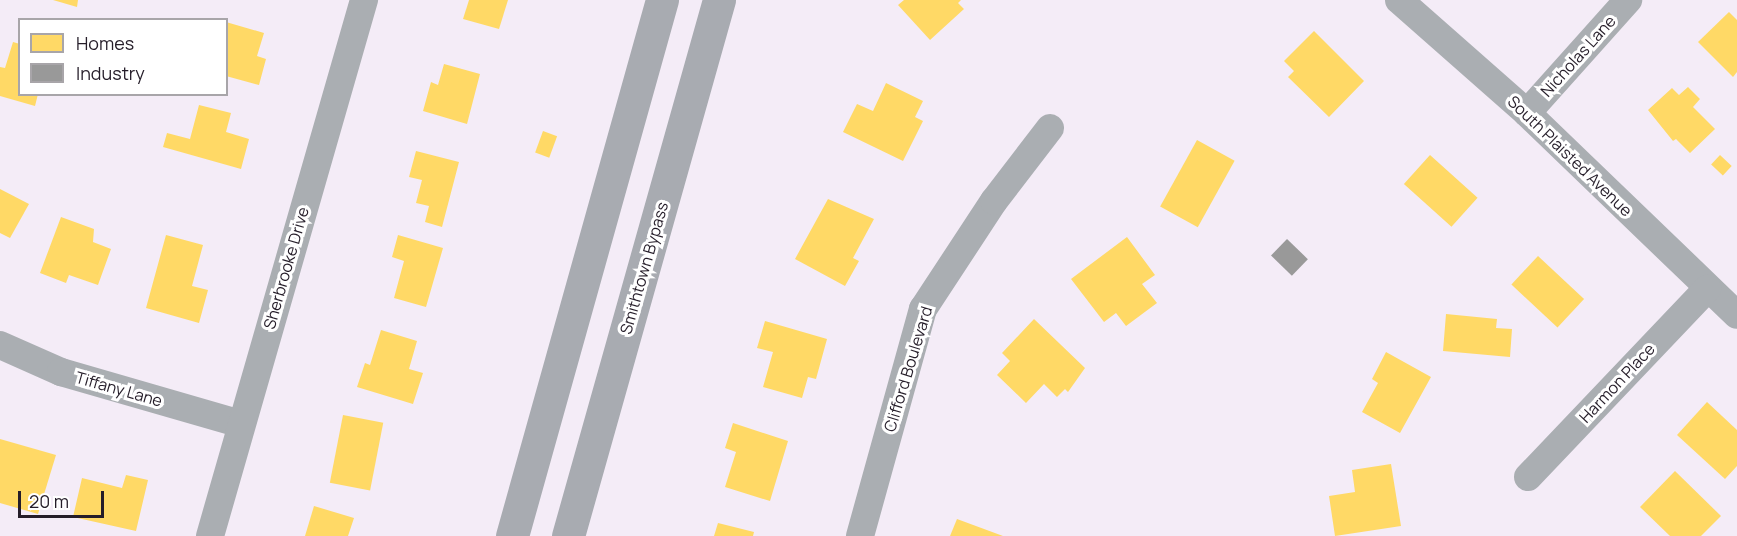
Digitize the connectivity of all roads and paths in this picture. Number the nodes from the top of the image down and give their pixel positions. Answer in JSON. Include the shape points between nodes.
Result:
{"nodes":[{"id":1,"x":364,"y":0,"type":"edge"},
{"id":2,"x":662,"y":0,"type":"edge"},
{"id":3,"x":719,"y":0,"type":"edge"},
{"id":4,"x":1400,"y":0,"type":"edge"},
{"id":5,"x":1628,"y":0,"type":"edge"},
{"id":6,"x":1527,"y":113,"type":"junction"},
{"id":7,"x":1050,"y":128,"type":"dead end"},
{"id":8,"x":1707,"y":289,"type":"junction"},
{"id":9,"x":1737,"y":315,"type":"edge"},
{"id":10,"x":0,"y":345,"type":"edge"},
{"id":11,"x":241,"y":424,"type":"junction"},
{"id":12,"x":1528,"y":477,"type":"dead end"},
{"id":13,"x":210,"y":536,"type":"edge"},
{"id":14,"x":512,"y":536,"type":"edge"},
{"id":15,"x":568,"y":536,"type":"edge"},
{"id":16,"x":860,"y":536,"type":"edge"}],
"edges":[{"from":1,"to":11,"type":"street","name":"Sherbrooke Drive"},
{"from":2,"to":14,"type":"highway"},
{"from":3,"to":15,"type":"highway","name":"Smithtown Bypass"},
{"from":4,"to":6,"type":"street","name":"South Plaisted Avenue"},
{"from":5,"to":6,"type":"street","name":"Nicholas Lane"},
{"from":6,"to":8,"type":"street","name":"South Plaisted Avenue"},
{"from":7,"to":16,"type":"street","name":"Clifford Boulevard","via":[[994,201],[923,309]]},
{"from":8,"to":9,"type":"street","name":"South Plaisted Avenue"},
{"from":8,"to":12,"type":"street","name":"Harmon Place"},
{"from":10,"to":11,"type":"street","name":"Tiffany Lane","via":[[61,372]]},
{"from":11,"to":13,"type":"street","name":"Sherbrooke Drive"}]}
